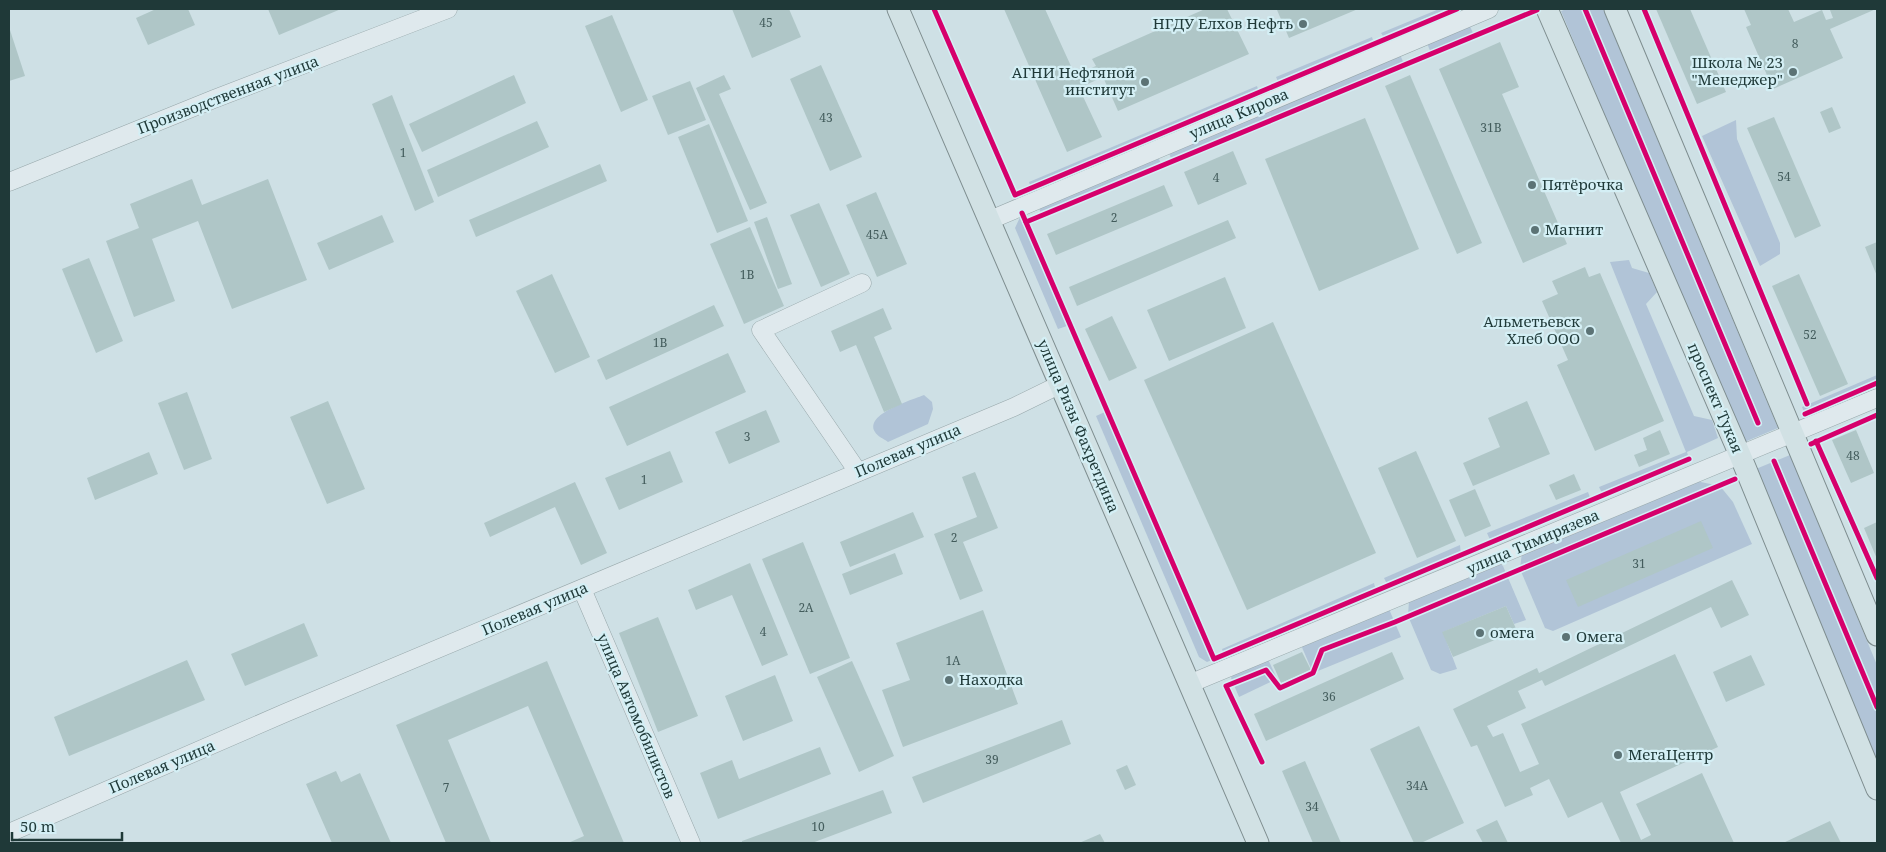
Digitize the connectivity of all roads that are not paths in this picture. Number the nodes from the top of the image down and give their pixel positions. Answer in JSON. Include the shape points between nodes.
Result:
{"nodes":[{"id":1,"x":448,"y":9,"type":"edge"},
{"id":2,"x":898,"y":9,"type":"edge"},
{"id":3,"x":1489,"y":9,"type":"edge"},
{"id":4,"x":1547,"y":9,"type":"edge"},
{"id":5,"x":1615,"y":9,"type":"edge"},
{"id":6,"x":9,"y":182,"type":"edge"},
{"id":7,"x":990,"y":220,"type":"junction"},
{"id":8,"x":862,"y":283,"type":"dead end"},
{"id":9,"x":1060,"y":384,"type":"junction"},
{"id":10,"x":1877,"y":398,"type":"edge"},
{"id":11,"x":1792,"y":434,"type":"junction"},
{"id":12,"x":1740,"y":456,"type":"junction"},
{"id":13,"x":858,"y":472,"type":"junction"},
{"id":14,"x":582,"y":589,"type":"junction"},
{"id":15,"x":1877,"y":635,"type":"edge"},
{"id":16,"x":1189,"y":684,"type":"junction"},
{"id":17,"x":1877,"y":789,"type":"edge"},
{"id":18,"x":9,"y":833,"type":"edge"},
{"id":19,"x":691,"y":843,"type":"edge"},
{"id":20,"x":1258,"y":843,"type":"edge"}],
"edges":[{"from":1,"to":6,"type":"street","name":"Производственная улица"},
{"from":2,"to":7,"type":"main road","name":"улица Ризы Фахретдина"},
{"from":3,"to":7,"type":"street","name":"улица Кирова"},
{"from":4,"to":12,"type":"main road","name":"проспект Тукая"},
{"from":5,"to":11,"type":"main road"},
{"from":7,"to":9,"type":"main road","name":"улица Ризы Фахретдина"},
{"from":8,"to":13,"type":"street","via":[[760,330]]},
{"from":9,"to":13,"type":"street","name":"Полевая улица","via":[[1014,407]]},
{"from":9,"to":16,"type":"main road","name":"улица Ризы Фахретдина"},
{"from":10,"to":11,"type":"street","name":"улица Тимирязева"},
{"from":11,"to":12,"type":"street","name":"улица Тимирязева"},
{"from":11,"to":15,"type":"main road"},
{"from":12,"to":16,"type":"street","name":"улица Тимирязева"},
{"from":12,"to":17,"type":"main road","name":"проспект Тукая"},
{"from":13,"to":14,"type":"street","name":"Полевая улица"},
{"from":14,"to":18,"type":"street","name":"Полевая улица"},
{"from":14,"to":19,"type":"street","name":"улица Автомобилистов"},
{"from":16,"to":20,"type":"main road","name":"улица Ризы Фахретдина"}]}
